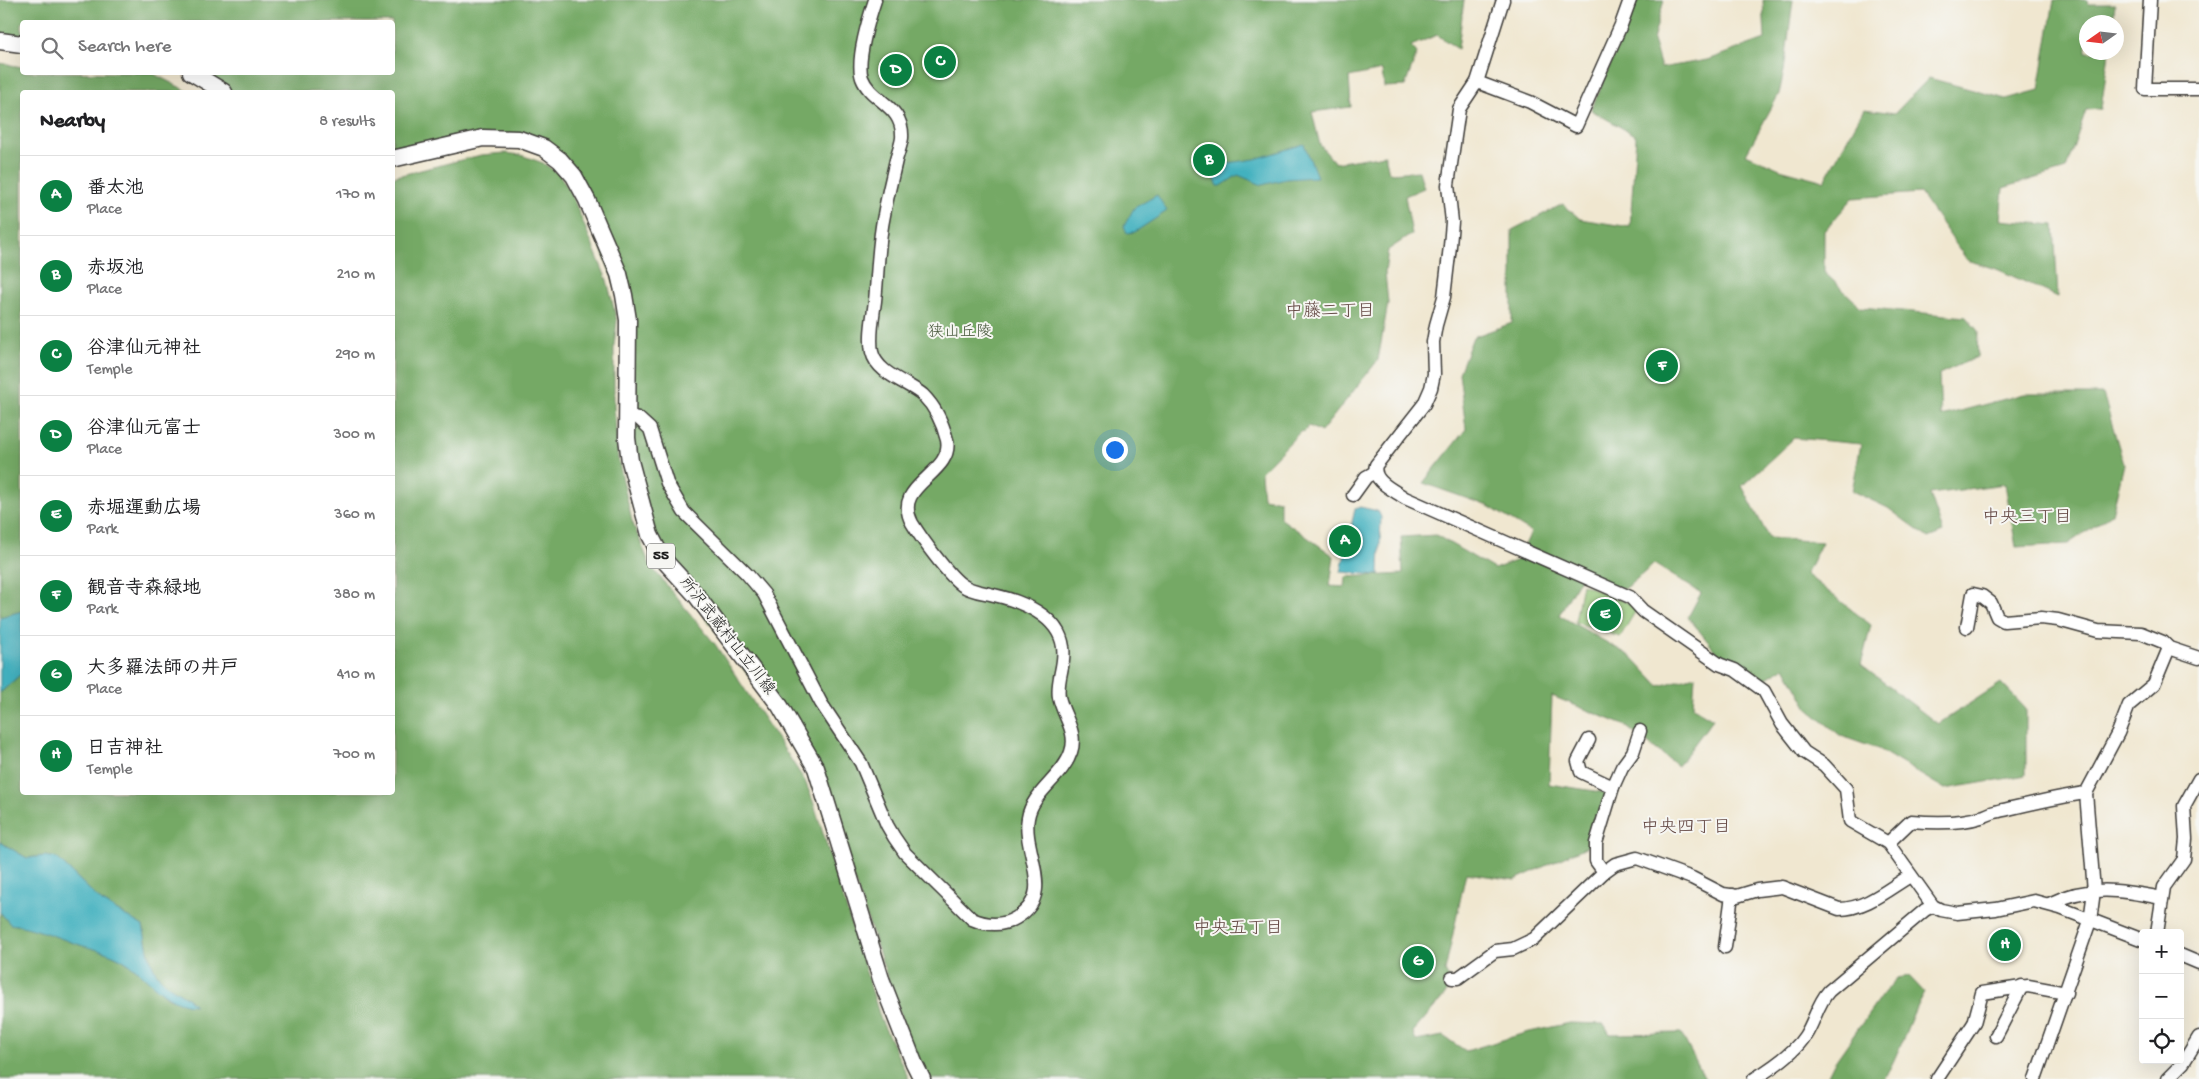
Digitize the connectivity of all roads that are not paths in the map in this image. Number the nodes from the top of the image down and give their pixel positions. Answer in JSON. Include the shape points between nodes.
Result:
{"nodes":[{"id":1,"x":875,"y":0,"type":"edge"},
{"id":2,"x":1503,"y":0,"type":"edge"},
{"id":3,"x":1630,"y":0,"type":"edge"},
{"id":4,"x":2150,"y":0,"type":"edge"},
{"id":5,"x":0,"y":42,"type":"edge"},
{"id":6,"x":20,"y":44,"type":"edge"},
{"id":7,"x":196,"y":75,"type":"edge"},
{"id":8,"x":1477,"y":82,"type":"junction"},
{"id":9,"x":2199,"y":88,"type":"edge"},
{"id":10,"x":221,"y":90,"type":"edge"},
{"id":11,"x":395,"y":158,"type":"edge"},
{"id":12,"x":626,"y":415,"type":"junction"},
{"id":13,"x":1375,"y":472,"type":"junction"},
{"id":14,"x":1353,"y":495,"type":"dead end"},
{"id":15,"x":1967,"y":627,"type":"dead end"},
{"id":16,"x":2169,"y":648,"type":"junction"},
{"id":17,"x":2199,"y":658,"type":"edge"},
{"id":18,"x":1640,"y":731,"type":"dead end"},
{"id":19,"x":1589,"y":740,"type":"dead end"},
{"id":20,"x":2199,"y":779,"type":"edge"},
{"id":21,"x":1613,"y":787,"type":"junction"},
{"id":22,"x":2086,"y":793,"type":"junction"},
{"id":23,"x":1888,"y":843,"type":"junction"},
{"id":24,"x":1604,"y":872,"type":"junction"},
{"id":25,"x":1910,"y":876,"type":"junction"},
{"id":26,"x":2094,"y":891,"type":"junction"},
{"id":27,"x":1732,"y":895,"type":"junction"},
{"id":28,"x":2162,"y":898,"type":"junction"},
{"id":29,"x":2049,"y":904,"type":"junction"},
{"id":30,"x":1933,"y":906,"type":"junction"},
{"id":31,"x":2090,"y":921,"type":"junction"},
{"id":32,"x":2158,"y":929,"type":"edge"},
{"id":33,"x":2139,"y":939,"type":"edge"},
{"id":34,"x":1725,"y":946,"type":"dead end"},
{"id":35,"x":2184,"y":957,"type":"edge"},
{"id":36,"x":2199,"y":963,"type":"edge"},
{"id":37,"x":1452,"y":978,"type":"dead end"},
{"id":38,"x":2022,"y":986,"type":"junction"},
{"id":39,"x":2066,"y":993,"type":"junction"},
{"id":40,"x":1996,"y":1036,"type":"dead end"},
{"id":41,"x":2199,"y":1037,"type":"edge"},
{"id":42,"x":922,"y":1079,"type":"edge"},
{"id":43,"x":1754,"y":1079,"type":"edge"},
{"id":44,"x":1937,"y":1079,"type":"edge"},
{"id":45,"x":2035,"y":1079,"type":"edge"},
{"id":46,"x":2167,"y":1079,"type":"edge"}],
"edges":[{"from":1,"to":12,"type":"street","via":[[860,71],[866,86],[899,119],[902,137],[882,227],[872,353],[881,367],[912,386],[930,403],[940,420],[948,446],[940,465],[912,493],[909,514],[920,534],[956,580],[969,589],[1014,601],[1046,618],[1056,628],[1063,644],[1058,688],[1071,726],[1073,746],[1064,765],[1029,813],[1028,836],[1036,888],[1034,897],[1021,915],[1000,924],[985,924],[972,919],[905,853],[887,825],[858,758],[821,703],[764,594],[748,574],[684,512],[667,483],[650,430],[638,418]]},
{"from":2,"to":8,"type":"street"},
{"from":3,"to":8,"type":"street","via":[[1576,126],[1530,102]]},
{"from":4,"to":9,"type":"street","via":[[2146,89]]},
{"from":5,"to":6,"type":"main road"},
{"from":7,"to":10,"type":"main road"},
{"from":8,"to":13,"type":"street","via":[[1460,109],[1452,151],[1448,185],[1452,232],[1444,296],[1434,334],[1432,388],[1424,404],[1376,465]]},
{"from":11,"to":12,"type":"main road","name":"所沢武蔵村山立川線","number":"55","via":[[499,137],[519,139],[544,148],[560,160],[574,176],[587,200],[619,274],[628,320]]},
{"from":12,"to":42,"type":"main road","name":"所沢武蔵村山立川線","number":"55","via":[[630,461],[641,508],[662,558],[696,595],[780,706],[816,768],[881,979]]},
{"from":13,"to":14,"type":"street","via":[[1366,477]]},
{"from":13,"to":23,"type":"street","via":[[1385,484],[1405,498],[1630,597],[1643,611],[1711,659],[1735,670],[1764,691],[1782,724],[1804,752],[1824,765],[1846,789],[1850,821]]},
{"from":15,"to":16,"type":"street","via":[[1973,594],[1991,603],[1997,617],[2004,620],[2041,618],[2098,631],[2141,633]]},
{"from":16,"to":17,"type":"street"},
{"from":16,"to":22,"type":"street","via":[[2154,684],[2129,705]]},
{"from":18,"to":21,"type":"street","via":[[1633,752]]},
{"from":19,"to":21,"type":"street","via":[[1578,761],[1581,772]]},
{"from":20,"to":28,"type":"street","via":[[2184,806],[2184,859],[2164,887]]},
{"from":21,"to":24,"type":"street","via":[[1596,844],[1596,861]]},
{"from":22,"to":23,"type":"street","via":[[1993,812],[1979,818],[1935,824],[1911,821]]},
{"from":22,"to":26,"type":"street"},
{"from":23,"to":25,"type":"street"},
{"from":24,"to":27,"type":"street","via":[[1615,864],[1637,858]]},
{"from":24,"to":37,"type":"street","via":[[1534,940],[1512,949],[1495,951],[1458,978]]},
{"from":25,"to":27,"type":"street","via":[[1864,904],[1849,909],[1827,906],[1782,887]]},
{"from":25,"to":30,"type":"street"},
{"from":26,"to":28,"type":"street","via":[[2116,889]]},
{"from":26,"to":29,"type":"street"},
{"from":26,"to":31,"type":"street"},
{"from":27,"to":34,"type":"street"},
{"from":28,"to":32,"type":"street"},
{"from":29,"to":30,"type":"street","via":[[2034,901],[1957,913]]},
{"from":29,"to":31,"type":"street"},
{"from":30,"to":43,"type":"street","via":[[1829,991],[1821,999],[1814,1019],[1796,1048]]},
{"from":31,"to":33,"type":"street"},
{"from":31,"to":39,"type":"street"},
{"from":35,"to":36,"type":"street"},
{"from":38,"to":39,"type":"street"},
{"from":38,"to":40,"type":"street"},
{"from":38,"to":44,"type":"street","via":[[1982,993],[1974,1023]]},
{"from":39,"to":45,"type":"street"},
{"from":41,"to":46,"type":"street","via":[[2183,1063]]}]}
